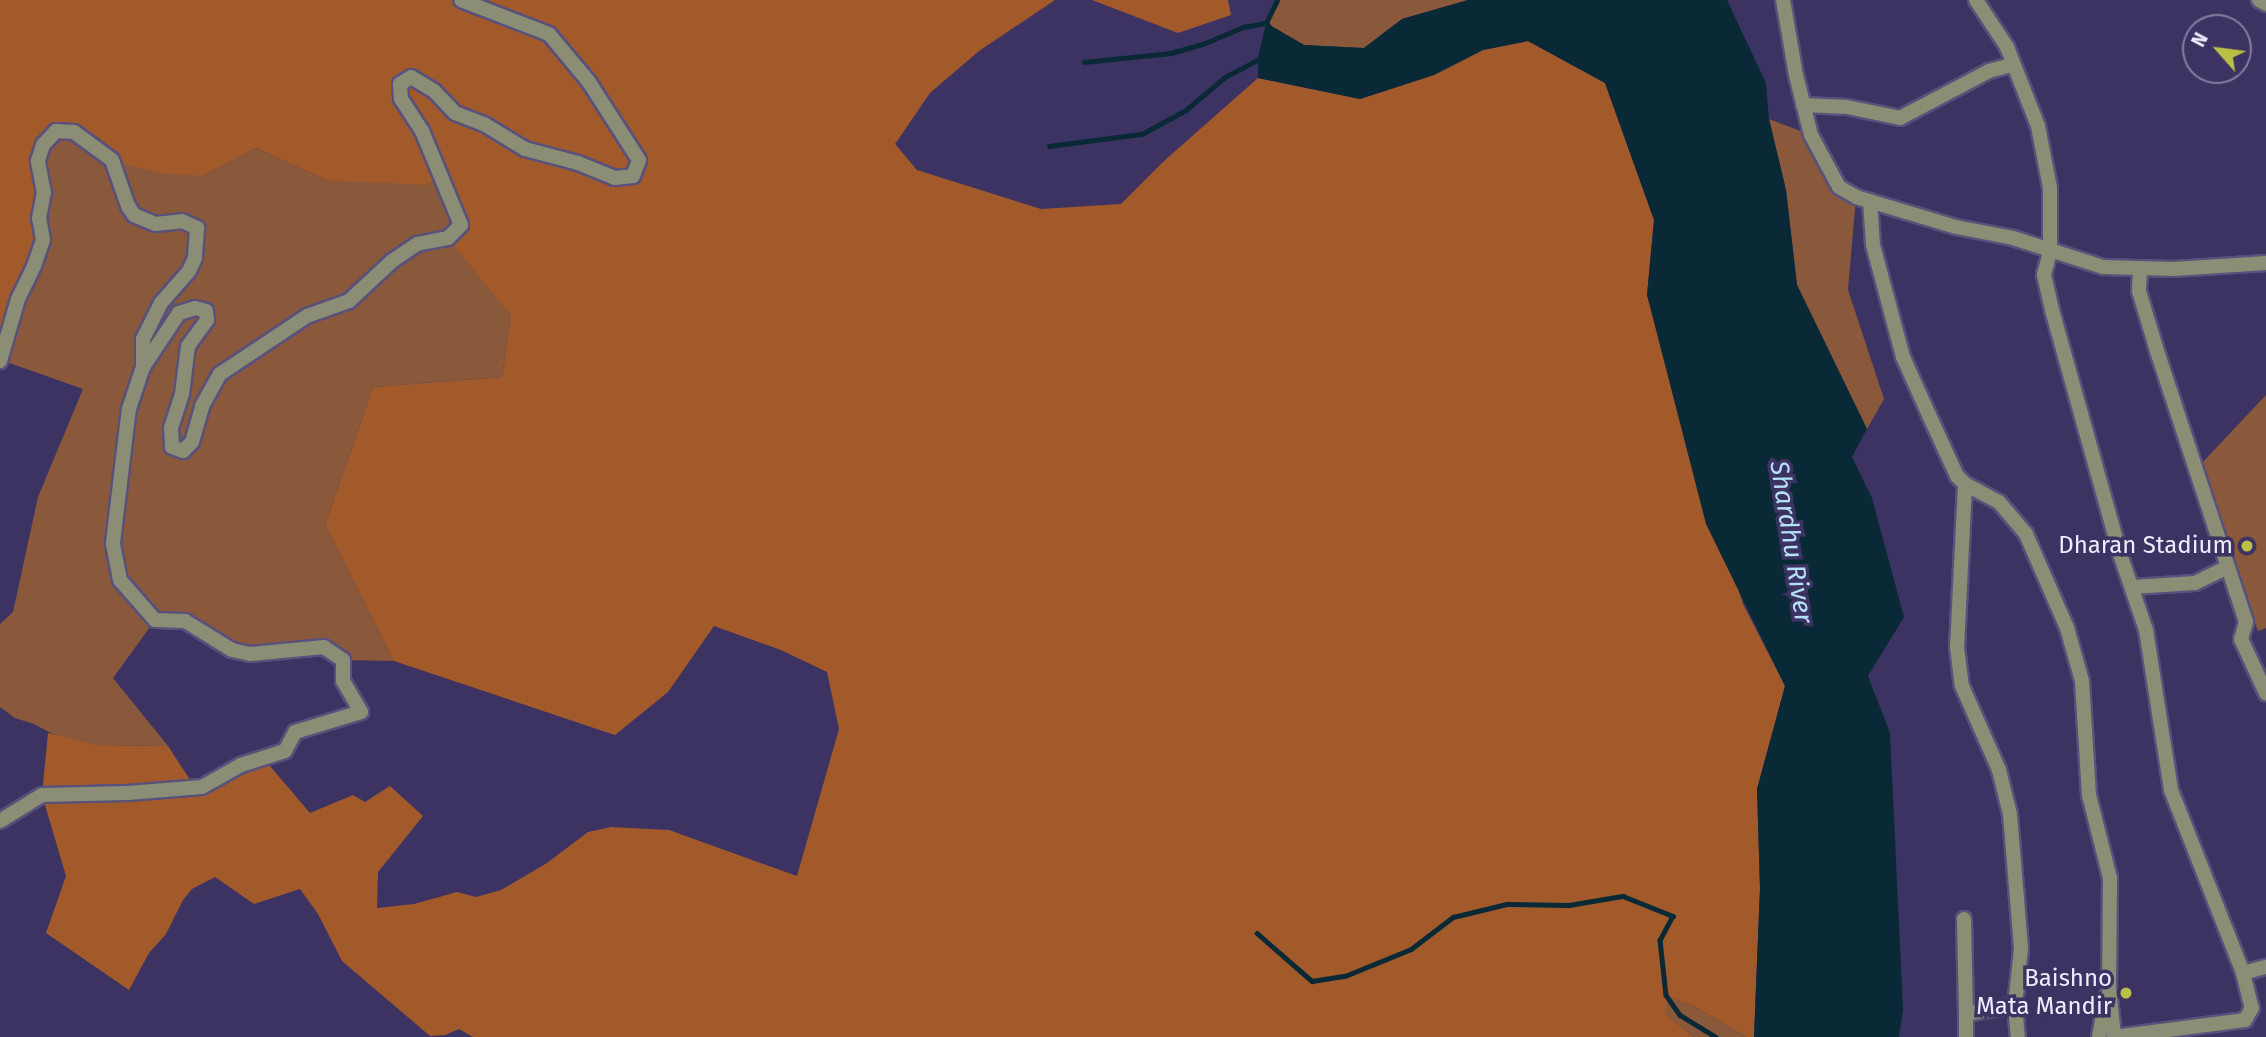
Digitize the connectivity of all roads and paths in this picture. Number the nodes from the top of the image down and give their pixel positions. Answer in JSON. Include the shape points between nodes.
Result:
{"nodes":[{"id":1,"x":461,"y":0,"type":"edge"},
{"id":2,"x":1783,"y":0,"type":"edge"},
{"id":3,"x":1976,"y":0,"type":"edge"},
{"id":4,"x":2259,"y":0,"type":"edge"},
{"id":5,"x":2266,"y":4,"type":"edge"},
{"id":6,"x":2012,"y":65,"type":"junction"},
{"id":7,"x":1803,"y":105,"type":"junction"},
{"id":8,"x":1870,"y":201,"type":"junction"},
{"id":9,"x":2050,"y":252,"type":"junction"},
{"id":10,"x":2266,"y":263,"type":"edge"},
{"id":11,"x":2140,"y":270,"type":"junction"},
{"id":12,"x":0,"y":361,"type":"edge"},
{"id":13,"x":143,"y":367,"type":"junction"},
{"id":14,"x":1965,"y":484,"type":"junction"},
{"id":15,"x":2226,"y":568,"type":"junction"},
{"id":16,"x":2132,"y":587,"type":"junction"},
{"id":17,"x":2266,"y":693,"type":"edge"},
{"id":18,"x":0,"y":821,"type":"edge"},
{"id":19,"x":1964,"y":919,"type":"dead end"},
{"id":20,"x":2266,"y":967,"type":"edge"},
{"id":21,"x":2243,"y":973,"type":"junction"},
{"id":22,"x":2109,"y":986,"type":"junction"},
{"id":23,"x":2015,"y":1005,"type":"junction"},
{"id":24,"x":1966,"y":1014,"type":"junction"},
{"id":25,"x":2167,"y":1034,"type":"edge"},
{"id":26,"x":1966,"y":1037,"type":"edge"},
{"id":27,"x":2018,"y":1037,"type":"edge"},
{"id":28,"x":2099,"y":1037,"type":"edge"},
{"id":29,"x":2114,"y":1037,"type":"edge"}],
"edges":[{"from":1,"to":13,"type":"street","via":[[549,34],[589,82],[639,160],[633,176],[615,178],[525,149],[455,113],[433,91],[411,78],[400,84],[401,99],[443,176],[461,225],[455,232],[449,238],[417,244],[349,301],[307,316],[220,374],[202,406],[192,442],[183,450],[172,447],[171,428],[182,394],[188,346],[207,320],[206,311],[195,308],[179,313]]},
{"from":2,"to":7,"type":"street"},
{"from":3,"to":6,"type":"street","via":[[1999,31]]},
{"from":4,"to":5,"type":"street"},
{"from":6,"to":7,"type":"street","via":[[1990,71],[1900,118],[1847,107]]},
{"from":6,"to":9,"type":"street","via":[[2046,157]]},
{"from":7,"to":8,"type":"street","via":[[1811,135],[1839,187]]},
{"from":8,"to":9,"type":"street"},
{"from":8,"to":14,"type":"street","via":[[1873,245],[1903,357],[1957,476]]},
{"from":9,"to":11,"type":"street","via":[[2103,267]]},
{"from":9,"to":16,"type":"street","via":[[2044,275],[2052,310]]},
{"from":10,"to":11,"type":"street"},
{"from":11,"to":15,"type":"street","via":[[2139,291]]},
{"from":12,"to":13,"type":"street","via":[[18,299],[43,240],[39,218],[44,193],[38,161],[43,145],[56,131],[74,132],[113,160],[134,215],[155,224],[182,221],[197,228],[195,258],[189,271],[161,303],[143,338]]},
{"from":13,"to":18,"type":"street","via":[[129,409],[116,510],[113,542],[120,580],[155,620],[185,621],[232,650],[250,654],[324,647],[343,660],[343,681],[361,712],[295,732],[285,751],[241,765],[202,787],[42,795]]},
{"from":14,"to":22,"type":"street","via":[[1999,502],[2026,534],[2067,628],[2082,681],[2090,795],[2110,877]]},
{"from":14,"to":23,"type":"street","via":[[1957,647],[1962,685],[1999,770],[2010,814],[2021,949]]},
{"from":15,"to":16,"type":"street","via":[[2194,583]]},
{"from":15,"to":17,"type":"street","via":[[2246,622],[2242,639]]},
{"from":16,"to":21,"type":"street","via":[[2154,670],[2171,790]]},
{"from":19,"to":24,"type":"street"},
{"from":20,"to":21,"type":"street"},
{"from":21,"to":25,"type":"street","via":[[2252,1008],[2245,1020]]},
{"from":22,"to":28,"type":"street"},
{"from":22,"to":29,"type":"street"},
{"from":23,"to":24,"type":"street"},
{"from":23,"to":27,"type":"street"},
{"from":24,"to":26,"type":"street"},
{"from":25,"to":29,"type":"street"}]}
